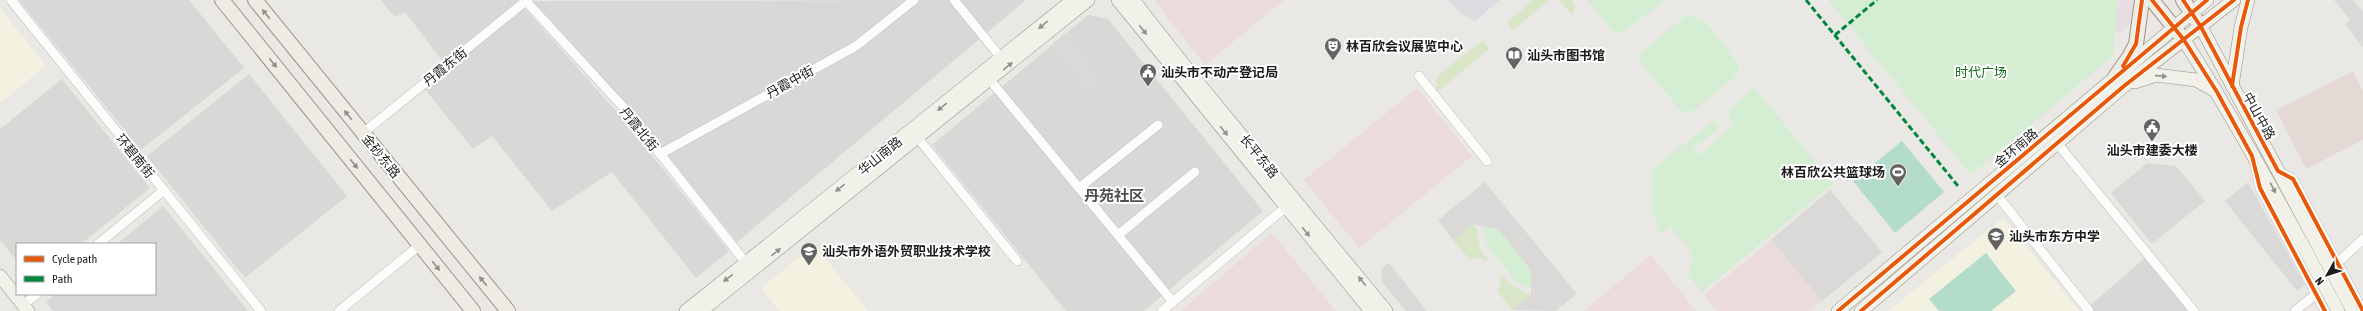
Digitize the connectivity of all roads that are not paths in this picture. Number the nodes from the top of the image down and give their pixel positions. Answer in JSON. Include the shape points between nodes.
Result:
{"nodes":[{"id":1,"x":10,"y":0,"type":"edge"},
{"id":2,"x":222,"y":0,"type":"edge"},
{"id":3,"x":255,"y":0,"type":"edge"},
{"id":4,"x":526,"y":0,"type":"edge"},
{"id":5,"x":914,"y":0,"type":"edge"},
{"id":6,"x":954,"y":0,"type":"edge"},
{"id":7,"x":1073,"y":0,"type":"edge"},
{"id":8,"x":1088,"y":0,"type":"edge"},
{"id":9,"x":1118,"y":0,"type":"edge"},
{"id":10,"x":1134,"y":0,"type":"edge"},
{"id":11,"x":2142,"y":0,"type":"edge"},
{"id":12,"x":2152,"y":0,"type":"edge"},
{"id":13,"x":2183,"y":0,"type":"edge"},
{"id":14,"x":2206,"y":0,"type":"edge"},
{"id":15,"x":2234,"y":0,"type":"edge"},
{"id":16,"x":2248,"y":0,"type":"edge"},
{"id":17,"x":2191,"y":13,"type":"junction"},
{"id":18,"x":2174,"y":27,"type":"junction"},
{"id":19,"x":2201,"y":27,"type":"junction"},
{"id":20,"x":2184,"y":40,"type":"junction"},
{"id":21,"x":1002,"y":59,"type":"junction"},
{"id":22,"x":1419,"y":76,"type":"dead end"},
{"id":23,"x":990,"y":80,"type":"junction"},
{"id":24,"x":2120,"y":82,"type":"junction"},
{"id":25,"x":2232,"y":86,"type":"junction"},
{"id":26,"x":2217,"y":92,"type":"junction"},
{"id":27,"x":1158,"y":125,"type":"dead end"},
{"id":28,"x":363,"y":133,"type":"junction"},
{"id":29,"x":918,"y":138,"type":"junction"},
{"id":30,"x":2057,"y":143,"type":"junction"},
{"id":31,"x":660,"y":154,"type":"junction"},
{"id":32,"x":1487,"y":161,"type":"dead end"},
{"id":33,"x":1195,"y":172,"type":"dead end"},
{"id":34,"x":1079,"y":188,"type":"junction"},
{"id":35,"x":163,"y":191,"type":"junction"},
{"id":36,"x":1997,"y":195,"type":"junction"},
{"id":37,"x":1286,"y":207,"type":"junction"},
{"id":38,"x":2284,"y":220,"type":"junction"},
{"id":39,"x":1118,"y":235,"type":"junction"},
{"id":40,"x":2363,"y":239,"type":"edge"},
{"id":41,"x":99,"y":243,"type":"edge"},
{"id":42,"x":420,"y":245,"type":"junction"},
{"id":43,"x":1016,"y":260,"type":"dead end"},
{"id":44,"x":746,"y":264,"type":"junction"},
{"id":45,"x":2334,"y":266,"type":"junction"},
{"id":46,"x":0,"y":276,"type":"edge"},
{"id":47,"x":2316,"y":294,"type":"junction"},
{"id":48,"x":36,"y":295,"type":"edge"},
{"id":49,"x":1173,"y":302,"type":"junction"},
{"id":50,"x":26,"y":308,"type":"edge"},
{"id":51,"x":2356,"y":308,"type":"edge"},
{"id":52,"x":261,"y":311,"type":"edge"},
{"id":53,"x":339,"y":311,"type":"edge"},
{"id":54,"x":473,"y":311,"type":"edge"},
{"id":55,"x":508,"y":311,"type":"edge"},
{"id":56,"x":686,"y":311,"type":"edge"},
{"id":57,"x":702,"y":311,"type":"edge"},
{"id":58,"x":1162,"y":311,"type":"edge"},
{"id":59,"x":1371,"y":311,"type":"edge"},
{"id":60,"x":1386,"y":311,"type":"edge"},
{"id":61,"x":1838,"y":311,"type":"edge"},
{"id":62,"x":1861,"y":311,"type":"edge"},
{"id":63,"x":2089,"y":311,"type":"edge"},
{"id":64,"x":2194,"y":311,"type":"edge"},
{"id":65,"x":2295,"y":311,"type":"edge"},
{"id":66,"x":2325,"y":311,"type":"edge"},
{"id":67,"x":2338,"y":311,"type":"edge"}],
"edges":[{"from":1,"to":35,"type":"street","name":"环碧南街"},
{"from":2,"to":42,"type":"main road","name":"金砂东路","one_way":true},
{"from":28,"to":3,"type":"main road","name":"金砂东路","one_way":true},
{"from":4,"to":28,"type":"street","name":"丹霞东街"},
{"from":4,"to":31,"type":"street","name":"丹霞北街","via":[[625,109]]},
{"from":5,"to":31,"type":"street","name":"丹霞中街","via":[[856,46]]},
{"from":6,"to":21,"type":"street"},
{"from":7,"to":21,"type":"street","name":"华山南路","one_way":true},
{"from":23,"to":8,"type":"street","name":"华山南路","one_way":true},
{"from":9,"to":37,"type":"street","name":"长平东路","one_way":true},
{"from":60,"to":10,"type":"street","name":"长平东路","one_way":true,"via":[[1199,84]]},
{"from":11,"to":24,"type":"main road","via":[[2136,44]]},
{"from":12,"to":18,"type":"main road"},
{"from":13,"to":17,"type":"main road"},
{"from":14,"to":17,"type":"street","name":"金环南路"},
{"from":15,"to":19,"type":"street","name":"金环南路"},
{"from":16,"to":25,"type":"street"},
{"from":17,"to":18,"type":"street","name":"金环南路"},
{"from":17,"to":19,"type":"main road"},
{"from":18,"to":20,"type":"main road"},
{"from":18,"to":24,"type":"street","name":"金环南路"},
{"from":19,"to":20,"type":"street","name":"金环南路"},
{"from":19,"to":25,"type":"street","name":"中山中路"},
{"from":20,"to":24,"type":"street","name":"金环南路"},
{"from":20,"to":26,"type":"street","name":"中山中路"},
{"from":21,"to":44,"type":"street","name":"华山南路","one_way":true},
{"from":22,"to":32,"type":"street"},
{"from":23,"to":29,"type":"street","name":"华山南路"},
{"from":23,"to":34,"type":"street"},
{"from":24,"to":26,"type":"street","one_way":true,"via":[[2156,75],[2196,80]]},
{"from":24,"to":30,"type":"street","name":"金环南路"},
{"from":24,"to":61,"type":"street","name":"金环南路"},
{"from":25,"to":45,"type":"street","name":"中山中路"},
{"from":26,"to":38,"type":"street","name":"中山中路","via":[[2252,156],[2268,179]]},
{"from":27,"to":34,"type":"street"},
{"from":55,"to":28,"type":"main road","name":"金砂东路","one_way":true},
{"from":29,"to":43,"type":"street"},
{"from":57,"to":29,"type":"street","name":"华山南路","one_way":true},
{"from":30,"to":36,"type":"street","name":"金环南路"},
{"from":30,"to":64,"type":"street"},
{"from":31,"to":44,"type":"street","name":"丹霞北街"},
{"from":33,"to":39,"type":"street"},
{"from":34,"to":39,"type":"street"},
{"from":35,"to":41,"type":"street"},
{"from":35,"to":52,"type":"street","name":"环碧南街"},
{"from":36,"to":62,"type":"street","name":"金环南路"},
{"from":36,"to":63,"type":"street"},
{"from":37,"to":49,"type":"street"},
{"from":37,"to":59,"type":"street","name":"长平东路","one_way":true},
{"from":38,"to":47,"type":"street"},
{"from":38,"to":67,"type":"street","name":"中山中路"},
{"from":39,"to":49,"type":"street"},
{"from":40,"to":45,"type":"street"},
{"from":42,"to":53,"type":"street"},
{"from":42,"to":54,"type":"main road","name":"金砂东路","one_way":true},
{"from":44,"to":56,"type":"street","name":"华山南路","one_way":true},
{"from":45,"to":51,"type":"street","name":"中山中路"},
{"from":46,"to":50,"type":"street"},
{"from":47,"to":65,"type":"street"},
{"from":47,"to":66,"type":"street"},
{"from":48,"to":50,"type":"street"},
{"from":49,"to":58,"type":"street"}]}
